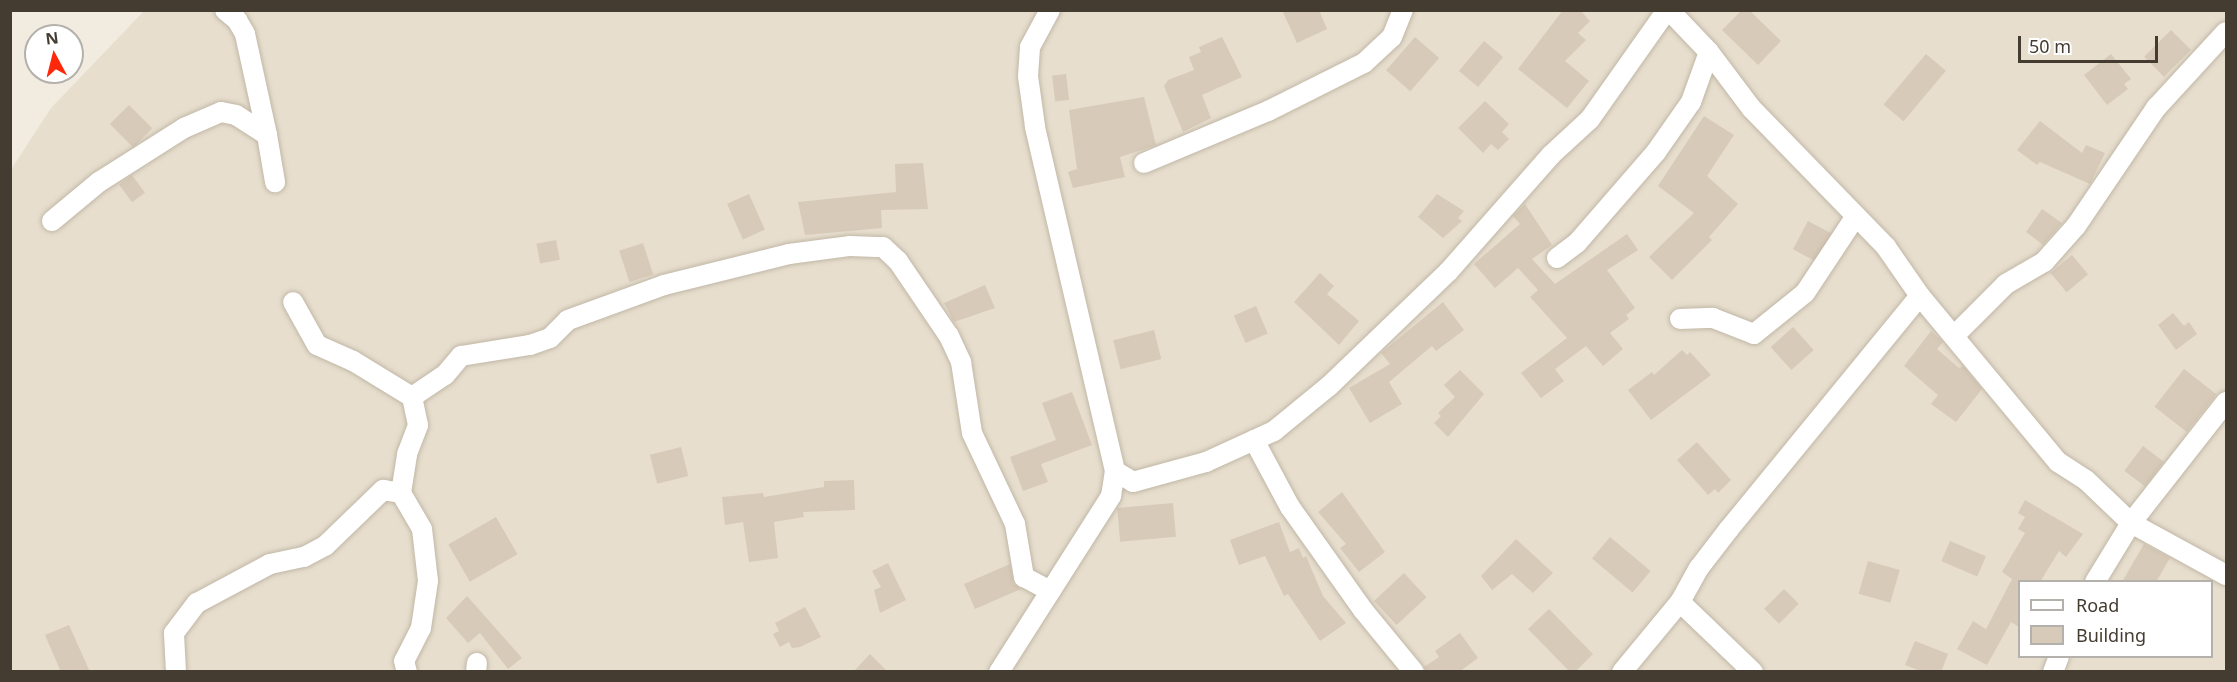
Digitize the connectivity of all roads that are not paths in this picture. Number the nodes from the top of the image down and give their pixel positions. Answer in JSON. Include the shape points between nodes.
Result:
{"nodes":[{"id":1,"x":225,"y":10,"type":"edge"},
{"id":2,"x":1050,"y":10,"type":"edge"},
{"id":3,"x":1403,"y":10,"type":"edge"},
{"id":4,"x":1668,"y":10,"type":"edge"},
{"id":5,"x":2226,"y":32,"type":"edge"},
{"id":6,"x":1709,"y":52,"type":"junction"},
{"id":7,"x":267,"y":135,"type":"junction"},
{"id":8,"x":1144,"y":163,"type":"dead end"},
{"id":9,"x":275,"y":182,"type":"dead end"},
{"id":10,"x":1856,"y":216,"type":"junction"},
{"id":11,"x":52,"y":221,"type":"dead end"},
{"id":12,"x":1557,"y":258,"type":"dead end"},
{"id":13,"x":1920,"y":296,"type":"junction"},
{"id":14,"x":293,"y":302,"type":"dead end"},
{"id":15,"x":1680,"y":319,"type":"dead end"},
{"id":16,"x":1954,"y":336,"type":"junction"},
{"id":17,"x":412,"y":397,"type":"junction"},
{"id":18,"x":2226,"y":402,"type":"edge"},
{"id":19,"x":1254,"y":440,"type":"junction"},
{"id":20,"x":1115,"y":471,"type":"junction"},
{"id":21,"x":401,"y":493,"type":"junction"},
{"id":22,"x":2131,"y":523,"type":"junction"},
{"id":23,"x":2226,"y":575,"type":"edge"},
{"id":24,"x":2097,"y":580,"type":"edge"},
{"id":25,"x":1050,"y":591,"type":"junction"},
{"id":26,"x":1680,"y":602,"type":"junction"},
{"id":27,"x":2059,"y":658,"type":"edge"},
{"id":28,"x":176,"y":672,"type":"edge"},
{"id":29,"x":407,"y":672,"type":"edge"},
{"id":30,"x":999,"y":672,"type":"edge"},
{"id":31,"x":1414,"y":672,"type":"edge"},
{"id":32,"x":1622,"y":672,"type":"edge"},
{"id":33,"x":1753,"y":672,"type":"edge"},
{"id":34,"x":2053,"y":672,"type":"edge"}],
"edges":[{"from":1,"to":7,"type":"street","via":[[245,34]]},
{"from":2,"to":20,"type":"street","via":[[1030,47],[1028,76],[1035,126]]},
{"from":3,"to":8,"type":"street","via":[[1392,37],[1364,63],[1268,111]]},
{"from":4,"to":6,"type":"street"},
{"from":4,"to":19,"type":"street","via":[[1590,118],[1551,155],[1448,272],[1329,386],[1274,431]]},
{"from":5,"to":16,"type":"street","via":[[2156,108],[2076,226],[2044,262],[2006,284]]},
{"from":6,"to":10,"type":"street","via":[[1752,109]]},
{"from":6,"to":12,"type":"street","via":[[1691,102],[1656,152],[1577,243]]},
{"from":7,"to":9,"type":"street"},
{"from":7,"to":11,"type":"street","via":[[236,115],[221,112],[184,128],[99,182]]},
{"from":10,"to":13,"type":"street","via":[[1886,247]]},
{"from":10,"to":15,"type":"street","via":[[1805,293],[1754,334],[1713,318]]},
{"from":13,"to":16,"type":"street"},
{"from":13,"to":26,"type":"street","via":[[1699,568]]},
{"from":14,"to":17,"type":"street","via":[[317,345],[353,361]]},
{"from":16,"to":22,"type":"street","via":[[2058,462],[2086,480]]},
{"from":17,"to":21,"type":"street","via":[[418,425],[407,454]]},
{"from":17,"to":25,"type":"street","via":[[445,375],[461,356],[530,345],[550,338],[568,320],[664,285],[789,254],[850,246],[883,247],[898,261],[949,336],[961,362],[972,433],[1015,524],[1024,577]]},
{"from":18,"to":22,"type":"street"},
{"from":19,"to":20,"type":"street","via":[[1206,462],[1151,479],[1133,482]]},
{"from":19,"to":31,"type":"street","via":[[1290,507],[1363,610]]},
{"from":20,"to":25,"type":"street","via":[[1111,496]]},
{"from":21,"to":28,"type":"street","via":[[383,490],[325,546],[304,557],[270,564],[197,603],[174,633]]},
{"from":21,"to":29,"type":"street","via":[[422,529],[428,581],[421,628],[404,661]]},
{"from":22,"to":23,"type":"street"},
{"from":22,"to":24,"type":"street"},
{"from":25,"to":30,"type":"street"},
{"from":26,"to":32,"type":"street"},
{"from":26,"to":33,"type":"street"},
{"from":27,"to":34,"type":"street"}]}
